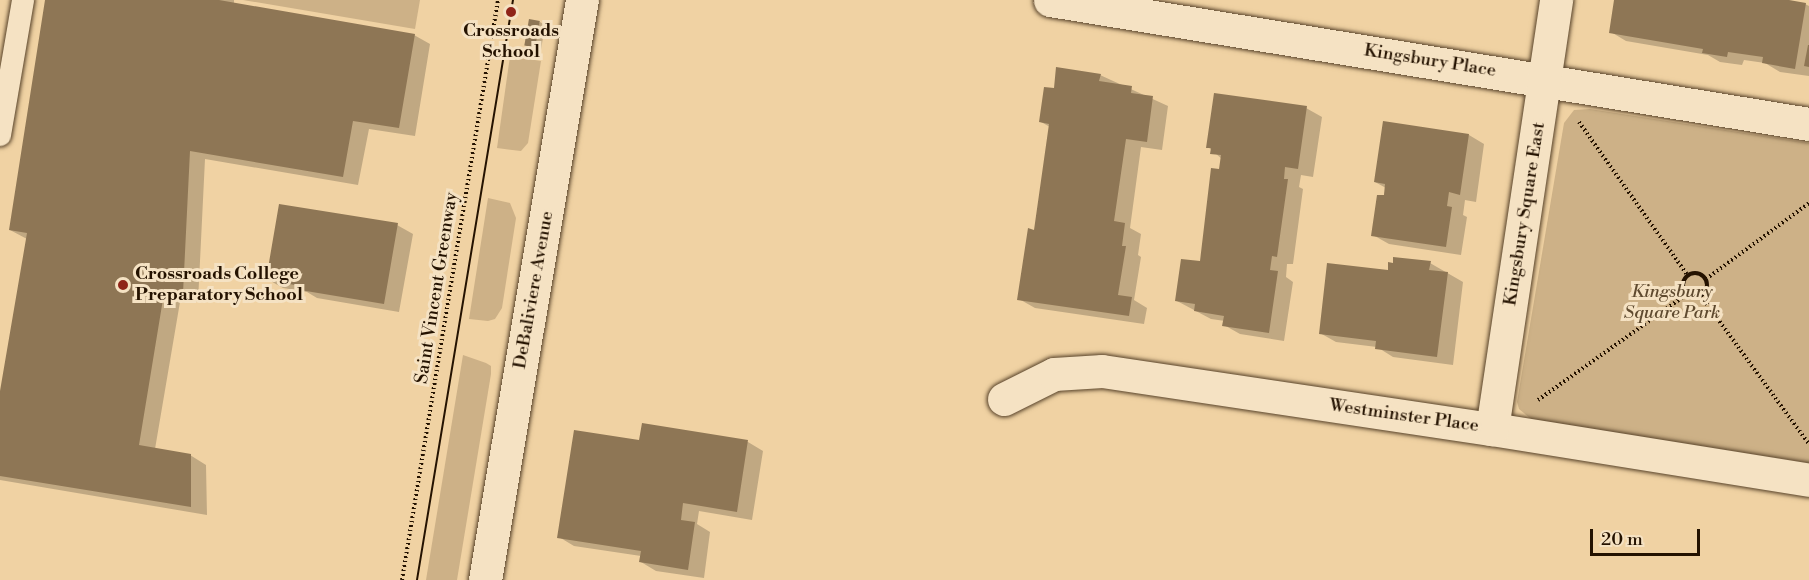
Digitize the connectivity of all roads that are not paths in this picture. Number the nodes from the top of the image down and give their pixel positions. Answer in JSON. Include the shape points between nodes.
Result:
{"nodes":[{"id":1,"x":23,"y":0,"type":"edge"},
{"id":2,"x":582,"y":0,"type":"edge"},
{"id":3,"x":1050,"y":0,"type":"edge"},
{"id":4,"x":1556,"y":0,"type":"edge"},
{"id":5,"x":1546,"y":80,"type":"junction"},
{"id":6,"x":1809,"y":124,"type":"edge"},
{"id":7,"x":0,"y":135,"type":"edge"},
{"id":8,"x":1004,"y":399,"type":"dead end"},
{"id":9,"x":1492,"y":429,"type":"junction"},
{"id":10,"x":1809,"y":480,"type":"edge"},
{"id":11,"x":485,"y":580,"type":"edge"}],
"edges":[{"from":1,"to":7,"type":"lane"},
{"from":2,"to":11,"type":"street","name":"DeBaliviere Avenue"},
{"from":3,"to":5,"type":"street","name":"Kingsbury Place"},
{"from":4,"to":5,"type":"street","name":"Kingsbury Square East"},
{"from":5,"to":6,"type":"street","name":"Kingsbury Place"},
{"from":5,"to":9,"type":"street","name":"Kingsbury Square East"},
{"from":8,"to":9,"type":"street","name":"Westminster Place","via":[[1054,374],[1102,371]]},
{"from":9,"to":10,"type":"street","name":"Westminster Place"}]}
